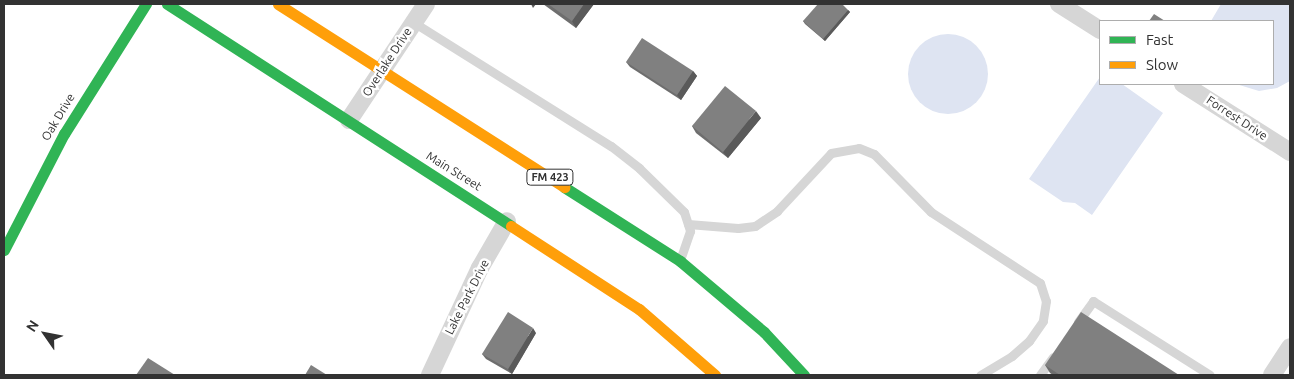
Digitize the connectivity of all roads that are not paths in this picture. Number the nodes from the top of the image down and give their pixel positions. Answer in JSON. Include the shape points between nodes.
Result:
{"nodes":[{"id":1,"x":146,"y":4,"type":"edge"},
{"id":2,"x":167,"y":4,"type":"edge"},
{"id":3,"x":278,"y":4,"type":"edge"},
{"id":4,"x":426,"y":4,"type":"edge"},
{"id":5,"x":1059,"y":4,"type":"edge"},
{"id":6,"x":413,"y":22,"type":"junction"},
{"id":7,"x":1099,"y":29,"type":"edge"},
{"id":8,"x":381,"y":69,"type":"junction"},
{"id":9,"x":1185,"y":85,"type":"edge"},
{"id":10,"x":350,"y":120,"type":"junction"},
{"id":11,"x":1290,"y":152,"type":"edge"},
{"id":12,"x":507,"y":221,"type":"junction"},
{"id":13,"x":688,"y":224,"type":"junction"},
{"id":14,"x":4,"y":250,"type":"edge"},
{"id":15,"x":680,"y":261,"type":"junction"},
{"id":16,"x":1072,"y":331,"type":"edge"},
{"id":17,"x":1061,"y":346,"type":"edge"},
{"id":18,"x":1290,"y":347,"type":"edge"},
{"id":19,"x":430,"y":375,"type":"edge"},
{"id":20,"x":715,"y":375,"type":"edge"},
{"id":21,"x":804,"y":375,"type":"edge"},
{"id":22,"x":980,"y":375,"type":"edge"},
{"id":23,"x":1040,"y":375,"type":"edge"},
{"id":24,"x":1210,"y":375,"type":"edge"},
{"id":25,"x":1272,"y":375,"type":"edge"}],
"edges":[{"from":1,"to":14,"type":"main road","name":"Oak Drive","via":[[64,134]]},
{"from":2,"to":10,"type":"main road","name":"Main Street"},
{"from":3,"to":8,"type":"main road","number":"FM 423"},
{"from":4,"to":6,"type":"street","name":"Overlake Drive"},
{"from":5,"to":7,"type":"street"},
{"from":6,"to":8,"type":"street","name":"Overlake Drive"},
{"from":6,"to":13,"type":"lane","via":[[611,146],[663,189],[684,212]]},
{"from":8,"to":10,"type":"street","name":"Overlake Drive"},
{"from":8,"to":15,"type":"main road","number":"FM 423"},
{"from":9,"to":11,"type":"street","name":"Forrest Drive"},
{"from":10,"to":12,"type":"main road","name":"Main Street"},
{"from":12,"to":19,"type":"street","name":"Lake Park Drive","via":[[480,268]]},
{"from":12,"to":20,"type":"main road","name":"Main Street","via":[[639,309]]},
{"from":13,"to":15,"type":"lane","via":[[690,231]]},
{"from":13,"to":22,"type":"lane","via":[[738,228],[755,226],[777,211],[831,153],[859,148],[874,154],[931,212],[1040,283],[1046,301],[1043,321],[1029,341],[1012,356]]},
{"from":15,"to":21,"type":"main road","number":"FM 423","via":[[764,332]]},
{"from":16,"to":24,"type":"lane","via":[[1094,301]]},
{"from":17,"to":23,"type":"lane"},
{"from":18,"to":25,"type":"street"}]}
